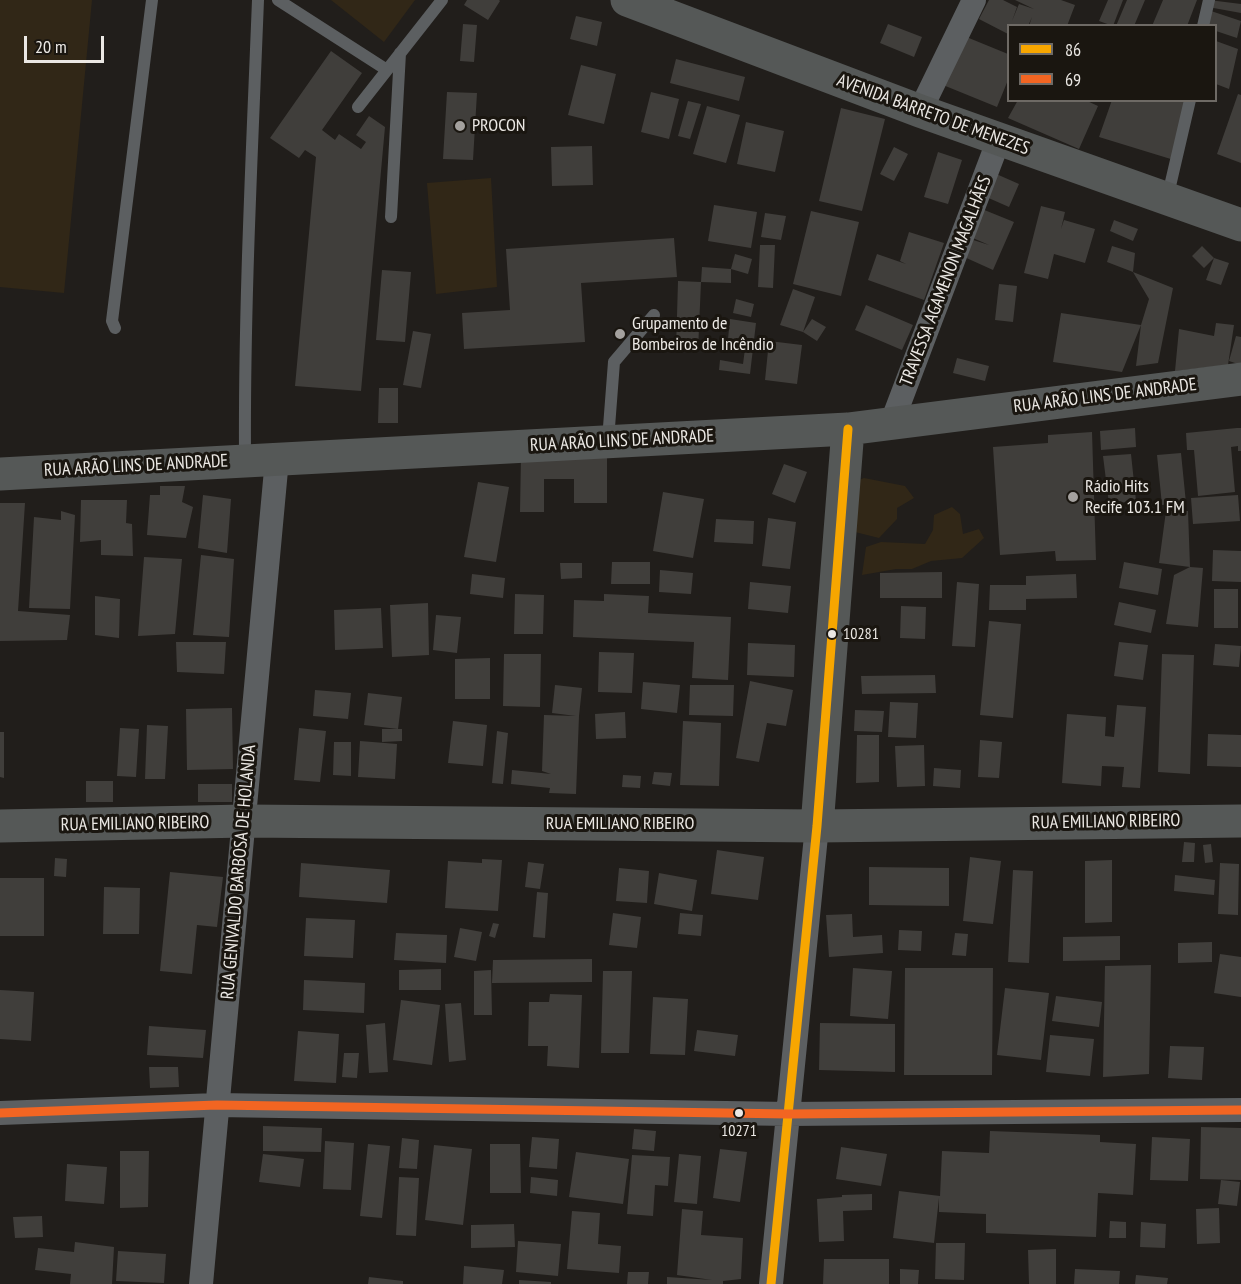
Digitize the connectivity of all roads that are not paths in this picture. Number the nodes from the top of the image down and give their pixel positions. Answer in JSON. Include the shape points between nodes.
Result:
{"nodes":[{"id":1,"x":152,"y":0,"type":"edge"},
{"id":2,"x":258,"y":0,"type":"edge"},
{"id":3,"x":278,"y":0,"type":"edge"},
{"id":4,"x":442,"y":0,"type":"edge"},
{"id":5,"x":627,"y":0,"type":"edge"},
{"id":6,"x":974,"y":0,"type":"edge"},
{"id":7,"x":1209,"y":0,"type":"edge"},
{"id":8,"x":1203,"y":24,"type":"edge"},
{"id":9,"x":400,"y":53,"type":"junction"},
{"id":10,"x":387,"y":70,"type":"junction"},
{"id":11,"x":1190,"y":102,"type":"edge"},
{"id":12,"x":358,"y":107,"type":"dead end"},
{"id":13,"x":920,"y":111,"type":"junction"},
{"id":14,"x":999,"y":139,"type":"junction"},
{"id":15,"x":1167,"y":199,"type":"junction"},
{"id":16,"x":391,"y":217,"type":"dead end"},
{"id":17,"x":1241,"y":225,"type":"edge"},
{"id":18,"x":654,"y":315,"type":"dead end"},
{"id":19,"x":115,"y":328,"type":"dead end"},
{"id":20,"x":1241,"y":379,"type":"edge"},
{"id":21,"x":892,"y":422,"type":"junction"},
{"id":22,"x":848,"y":429,"type":"junction"},
{"id":23,"x":608,"y":441,"type":"junction"},
{"id":24,"x":277,"y":459,"type":"junction"},
{"id":25,"x":245,"y":460,"type":"junction"},
{"id":26,"x":0,"y":474,"type":"edge"},
{"id":27,"x":245,"y":821,"type":"junction"},
{"id":28,"x":1241,"y":821,"type":"edge"},
{"id":29,"x":0,"y":826,"type":"edge"},
{"id":30,"x":817,"y":826,"type":"junction"},
{"id":31,"x":217,"y":1105,"type":"junction"},
{"id":32,"x":1241,"y":1110,"type":"edge"},
{"id":33,"x":0,"y":1113,"type":"edge"},
{"id":34,"x":789,"y":1114,"type":"junction"},
{"id":35,"x":201,"y":1284,"type":"edge"},
{"id":36,"x":771,"y":1284,"type":"edge"}],
"edges":[{"from":1,"to":19,"type":"lane","via":[[112,321]]},
{"from":2,"to":25,"type":"lane","via":[[246,296]]},
{"from":3,"to":10,"type":"lane"},
{"from":4,"to":9,"type":"lane"},
{"from":5,"to":13,"type":"main road","name":"AVENIDA BARRETO DE MENEZES"},
{"from":6,"to":13,"type":"street"},
{"from":7,"to":8,"type":"lane"},
{"from":9,"to":10,"type":"lane"},
{"from":9,"to":16,"type":"lane"},
{"from":10,"to":12,"type":"lane"},
{"from":11,"to":15,"type":"lane"},
{"from":13,"to":14,"type":"main road","name":"AVENIDA BARRETO DE MENEZES"},
{"from":14,"to":15,"type":"main road","name":"AVENIDA BARRETO DE MENEZES"},
{"from":14,"to":21,"type":"street","name":"TRAVESSA AGAMENON MAGALHÃES"},
{"from":15,"to":17,"type":"main road","name":"AVENIDA BARRETO DE MENEZES"},
{"from":18,"to":23,"type":"lane","via":[[614,362]]},
{"from":20,"to":21,"type":"main road","name":"RUA ARÃO LINS DE ANDRADE"},
{"from":21,"to":22,"type":"main road","name":"RUA ARÃO LINS DE ANDRADE"},
{"from":22,"to":23,"type":"main road","name":"RUA ARÃO LINS DE ANDRADE"},
{"from":22,"to":30,"type":"main road"},
{"from":23,"to":24,"type":"main road","name":"RUA ARÃO LINS DE ANDRADE"},
{"from":24,"to":25,"type":"main road","name":"RUA ARÃO LINS DE ANDRADE"},
{"from":24,"to":27,"type":"street","name":"RUA GENIVALDO BARBOSA DE HOLANDA"},
{"from":25,"to":26,"type":"main road","name":"RUA ARÃO LINS DE ANDRADE"},
{"from":27,"to":29,"type":"main road","name":"RUA EMILIANO RIBEIRO"},
{"from":27,"to":30,"type":"main road","name":"RUA EMILIANO RIBEIRO"},
{"from":27,"to":31,"type":"street","name":"RUA GENIVALDO BARBOSA DE HOLANDA"},
{"from":28,"to":30,"type":"main road","name":"RUA EMILIANO RIBEIRO"},
{"from":30,"to":34,"type":"street"},
{"from":31,"to":33,"type":"street"},
{"from":31,"to":34,"type":"street"},
{"from":31,"to":35,"type":"street","name":"RUA GENIVALDO BARBOSA DE HOLANDA"},
{"from":32,"to":34,"type":"street"},
{"from":34,"to":36,"type":"street"}]}
